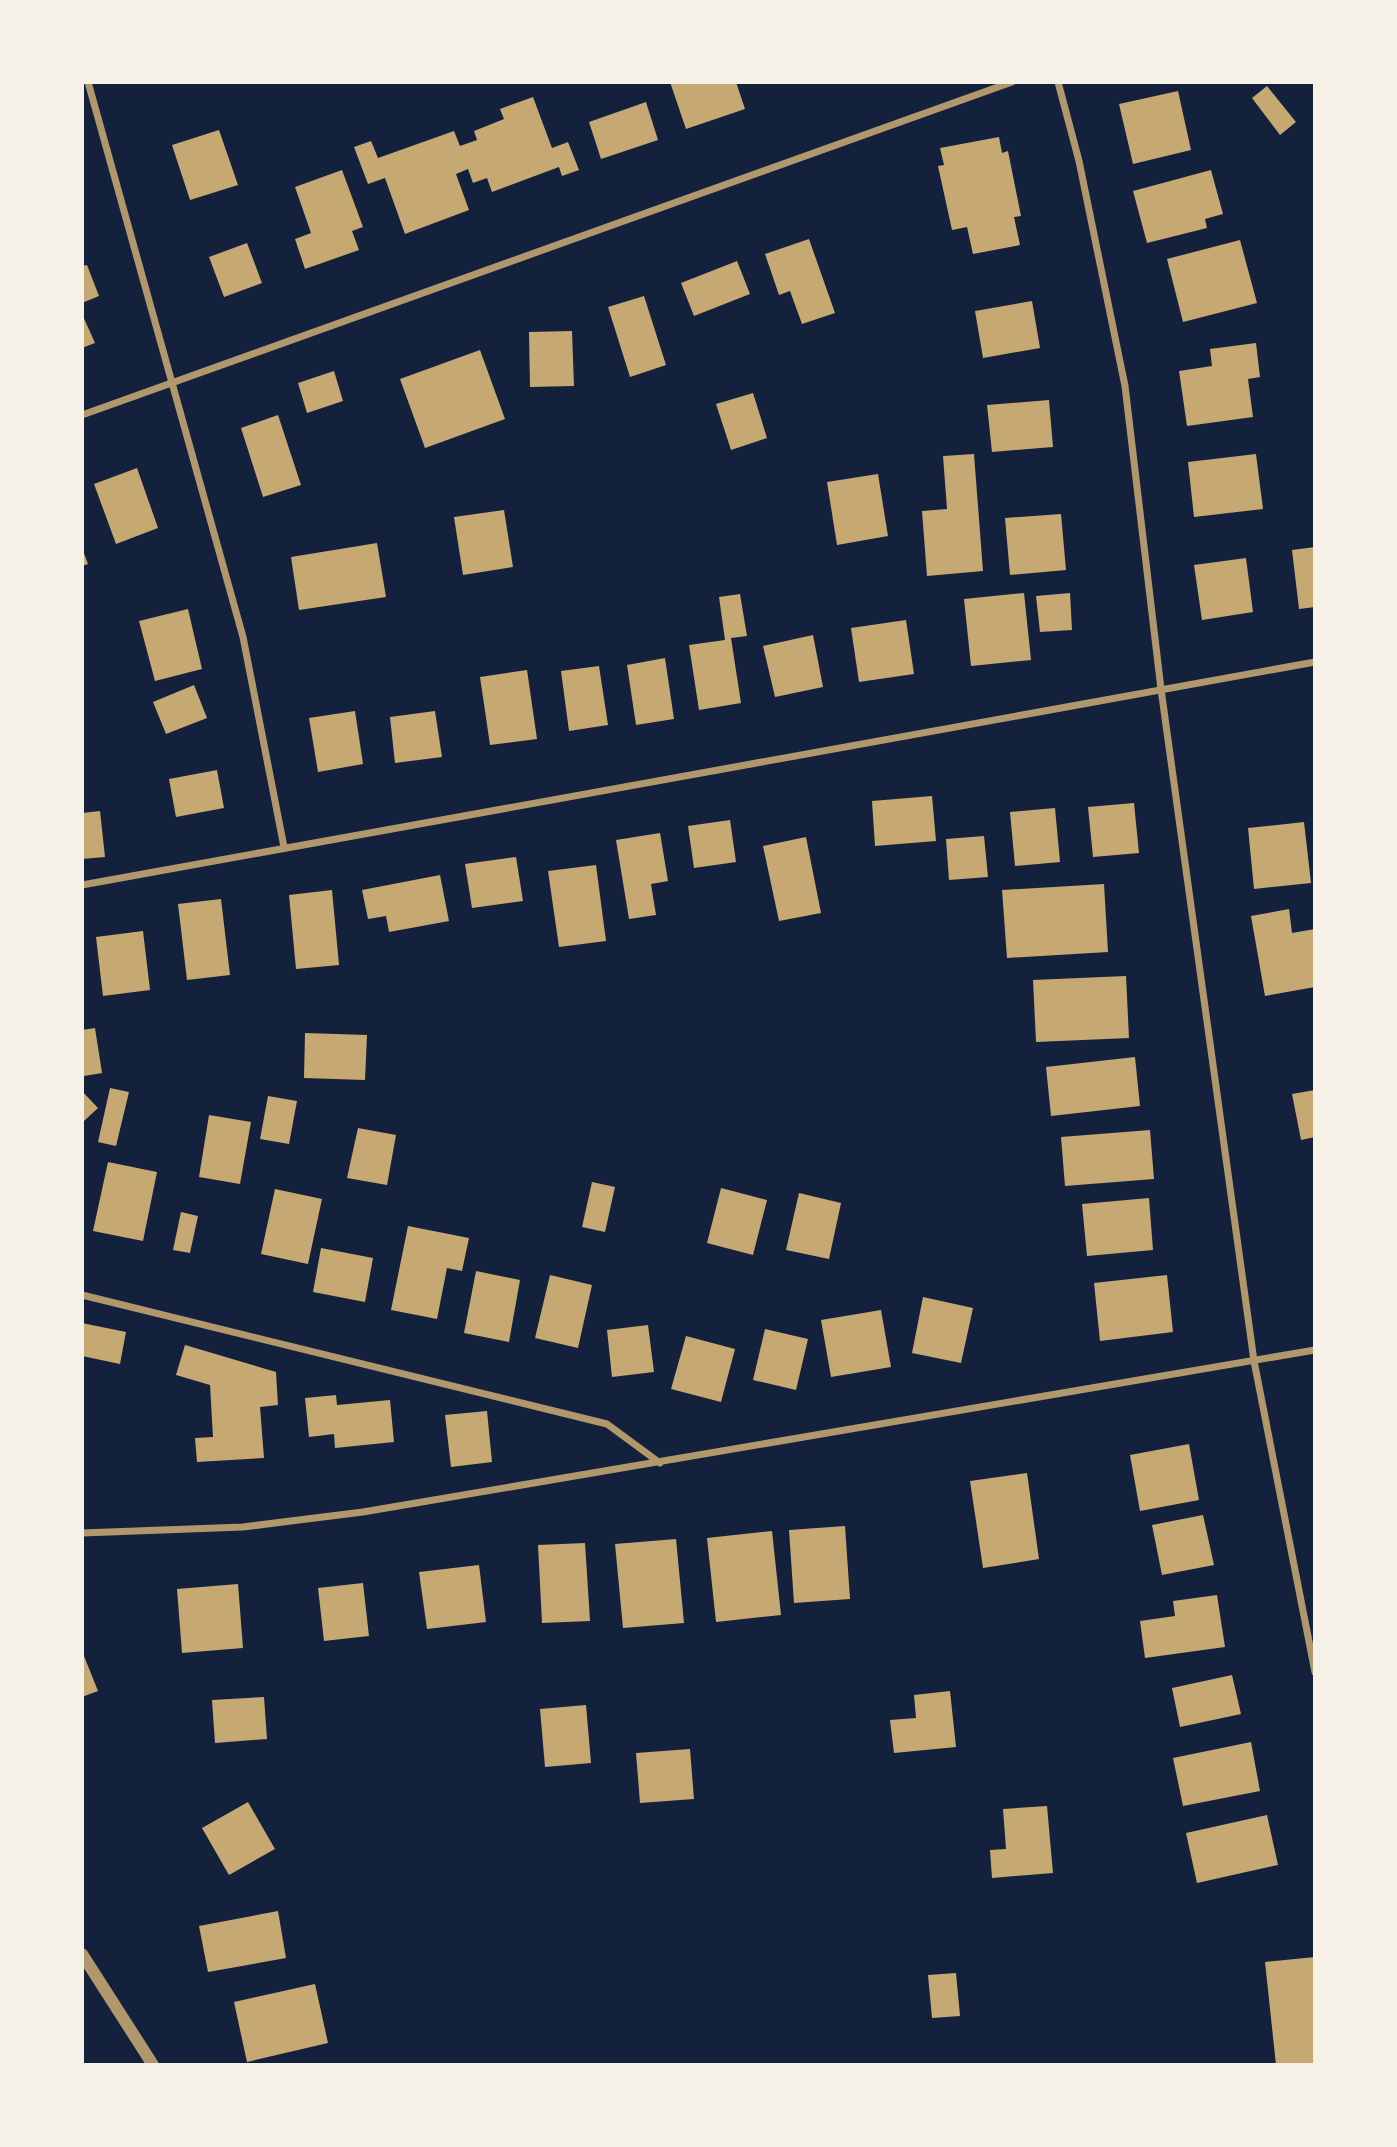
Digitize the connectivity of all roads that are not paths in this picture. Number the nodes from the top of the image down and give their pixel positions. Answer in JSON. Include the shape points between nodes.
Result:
{"nodes":[{"id":1,"x":88,"y":82,"type":"edge"},
{"id":2,"x":1013,"y":82,"type":"edge"},
{"id":3,"x":1058,"y":82,"type":"edge"},
{"id":4,"x":173,"y":381,"type":"junction"},
{"id":5,"x":82,"y":415,"type":"edge"},
{"id":6,"x":1315,"y":662,"type":"edge"},
{"id":7,"x":1161,"y":689,"type":"junction"},
{"id":8,"x":284,"y":847,"type":"junction"},
{"id":9,"x":82,"y":885,"type":"edge"},
{"id":10,"x":82,"y":1295,"type":"edge"},
{"id":11,"x":1315,"y":1350,"type":"edge"},
{"id":12,"x":1254,"y":1361,"type":"junction"},
{"id":13,"x":660,"y":1463,"type":"junction"},
{"id":14,"x":82,"y":1532,"type":"edge"},
{"id":15,"x":1315,"y":1672,"type":"edge"},
{"id":16,"x":82,"y":1954,"type":"edge"},
{"id":17,"x":153,"y":2065,"type":"edge"}],
"edges":[{"from":1,"to":4,"type":"street"},
{"from":2,"to":4,"type":"street"},
{"from":3,"to":7,"type":"street","via":[[1079,161],[1125,386]]},
{"from":4,"to":5,"type":"street"},
{"from":4,"to":8,"type":"street","via":[[243,637]]},
{"from":6,"to":7,"type":"street"},
{"from":7,"to":8,"type":"street"},
{"from":7,"to":12,"type":"street"},
{"from":8,"to":9,"type":"street"},
{"from":10,"to":13,"type":"street","via":[[607,1424]]},
{"from":11,"to":12,"type":"street"},
{"from":12,"to":13,"type":"street"},
{"from":12,"to":15,"type":"street"},
{"from":13,"to":14,"type":"street","via":[[257,1525]]},
{"from":16,"to":17,"type":"street"}]}
